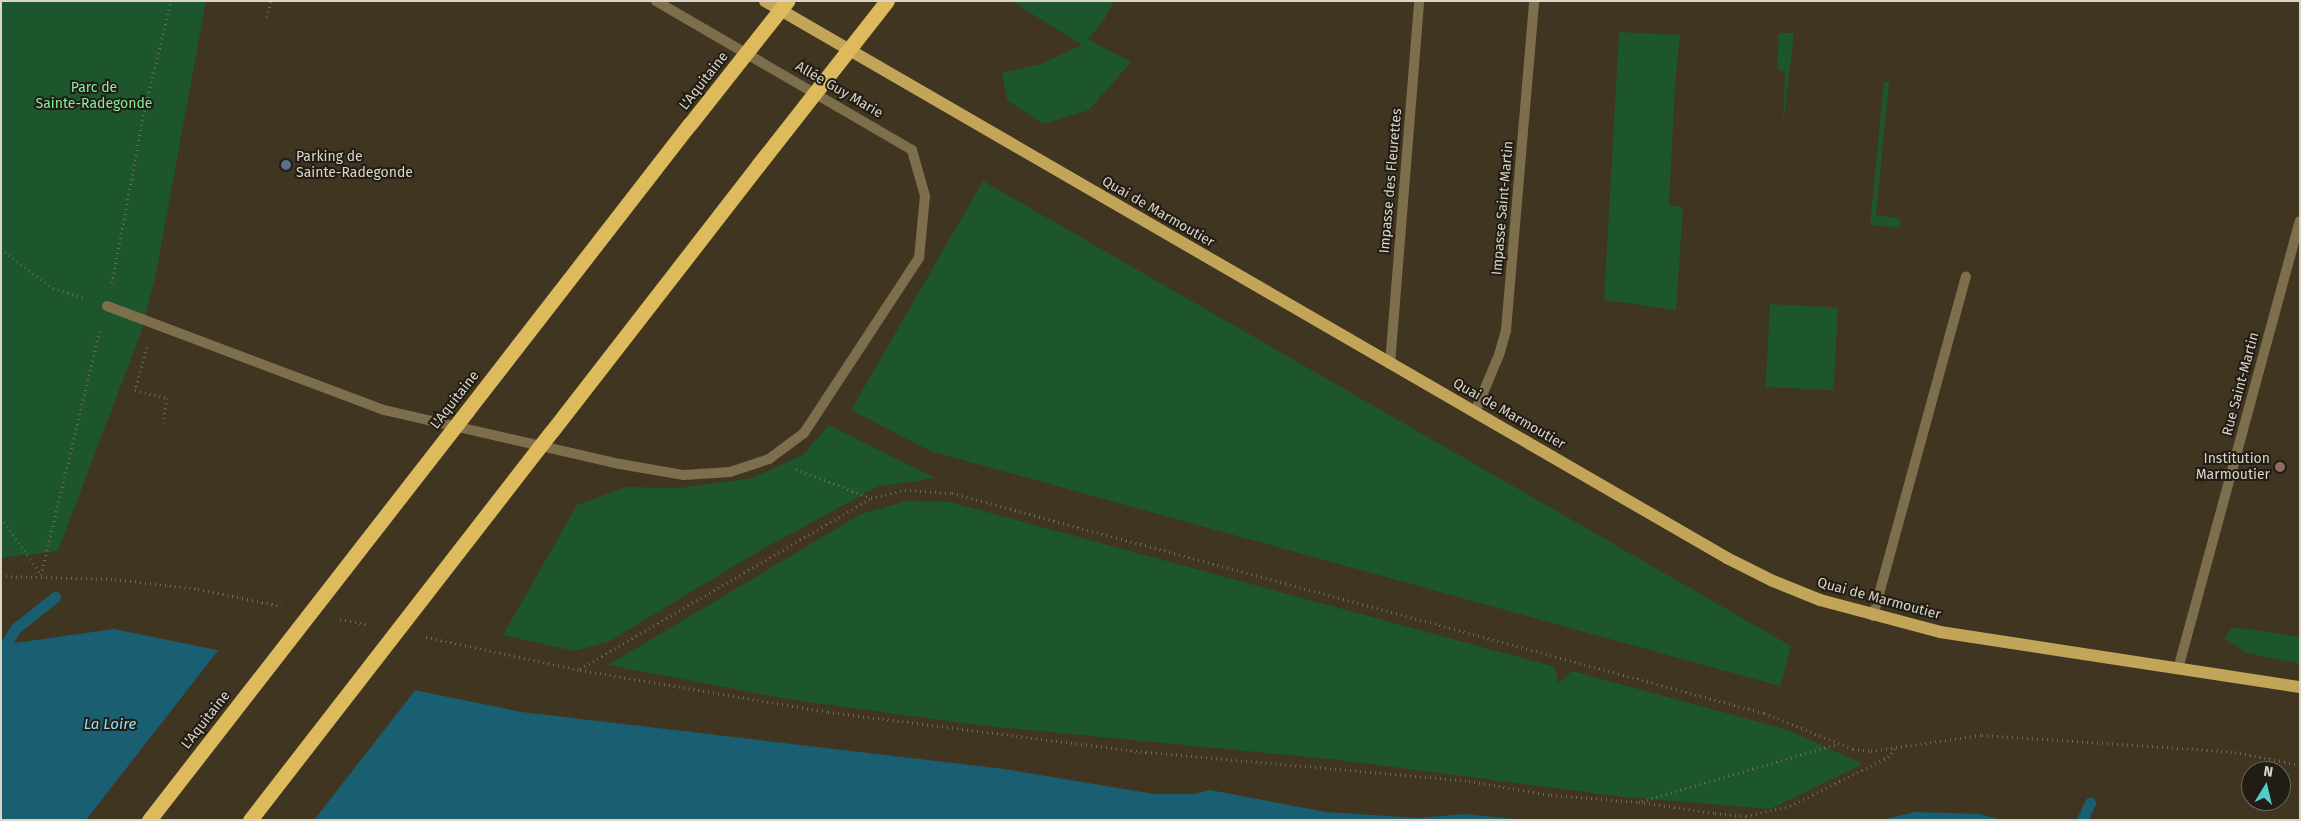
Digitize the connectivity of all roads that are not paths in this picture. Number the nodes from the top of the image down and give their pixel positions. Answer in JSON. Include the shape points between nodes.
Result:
{"nodes":[{"id":1,"x":656,"y":1,"type":"edge"},
{"id":2,"x":765,"y":1,"type":"edge"},
{"id":3,"x":787,"y":1,"type":"edge"},
{"id":4,"x":887,"y":1,"type":"edge"},
{"id":5,"x":1419,"y":1,"type":"edge"},
{"id":6,"x":1534,"y":1,"type":"edge"},
{"id":7,"x":2300,"y":221,"type":"edge"},
{"id":8,"x":1966,"y":277,"type":"dead end"},
{"id":9,"x":107,"y":306,"type":"road end"},
{"id":10,"x":1390,"y":364,"type":"junction"},
{"id":11,"x":1475,"y":412,"type":"junction"},
{"id":12,"x":1873,"y":616,"type":"junction"},
{"id":13,"x":2178,"y":669,"type":"junction"},
{"id":14,"x":2300,"y":687,"type":"edge"},
{"id":15,"x":149,"y":820,"type":"edge"},
{"id":16,"x":250,"y":820,"type":"edge"}],
"edges":[{"from":1,"to":9,"type":"street","name":"Allée Guy Marie","via":[[912,150],[925,196],[919,258],[804,432],[769,460],[730,472],[684,475],[620,464],[384,410]]},
{"from":2,"to":10,"type":"main road","name":"Quai de Marmoutier"},
{"from":3,"to":15,"type":"highway","name":"L'Aquitaine","bridge":true},
{"from":4,"to":16,"type":"highway","bridge":true},
{"from":5,"to":10,"type":"street","name":"Impasse des Fleurettes"},
{"from":6,"to":11,"type":"street","name":"Impasse Saint-Martin","via":[[1506,330]]},
{"from":7,"to":13,"type":"street","name":"Rue Saint-Martin"},
{"from":8,"to":12,"type":"street"},
{"from":10,"to":11,"type":"main road","name":"Quai de Marmoutier"},
{"from":11,"to":12,"type":"main road","name":"Quai de Marmoutier","via":[[1727,558],[1820,600]]},
{"from":12,"to":13,"type":"main road","name":"Quai de Marmoutier","via":[[1940,632]]},
{"from":13,"to":14,"type":"main road","name":"Quai de Marmoutier"}]}
